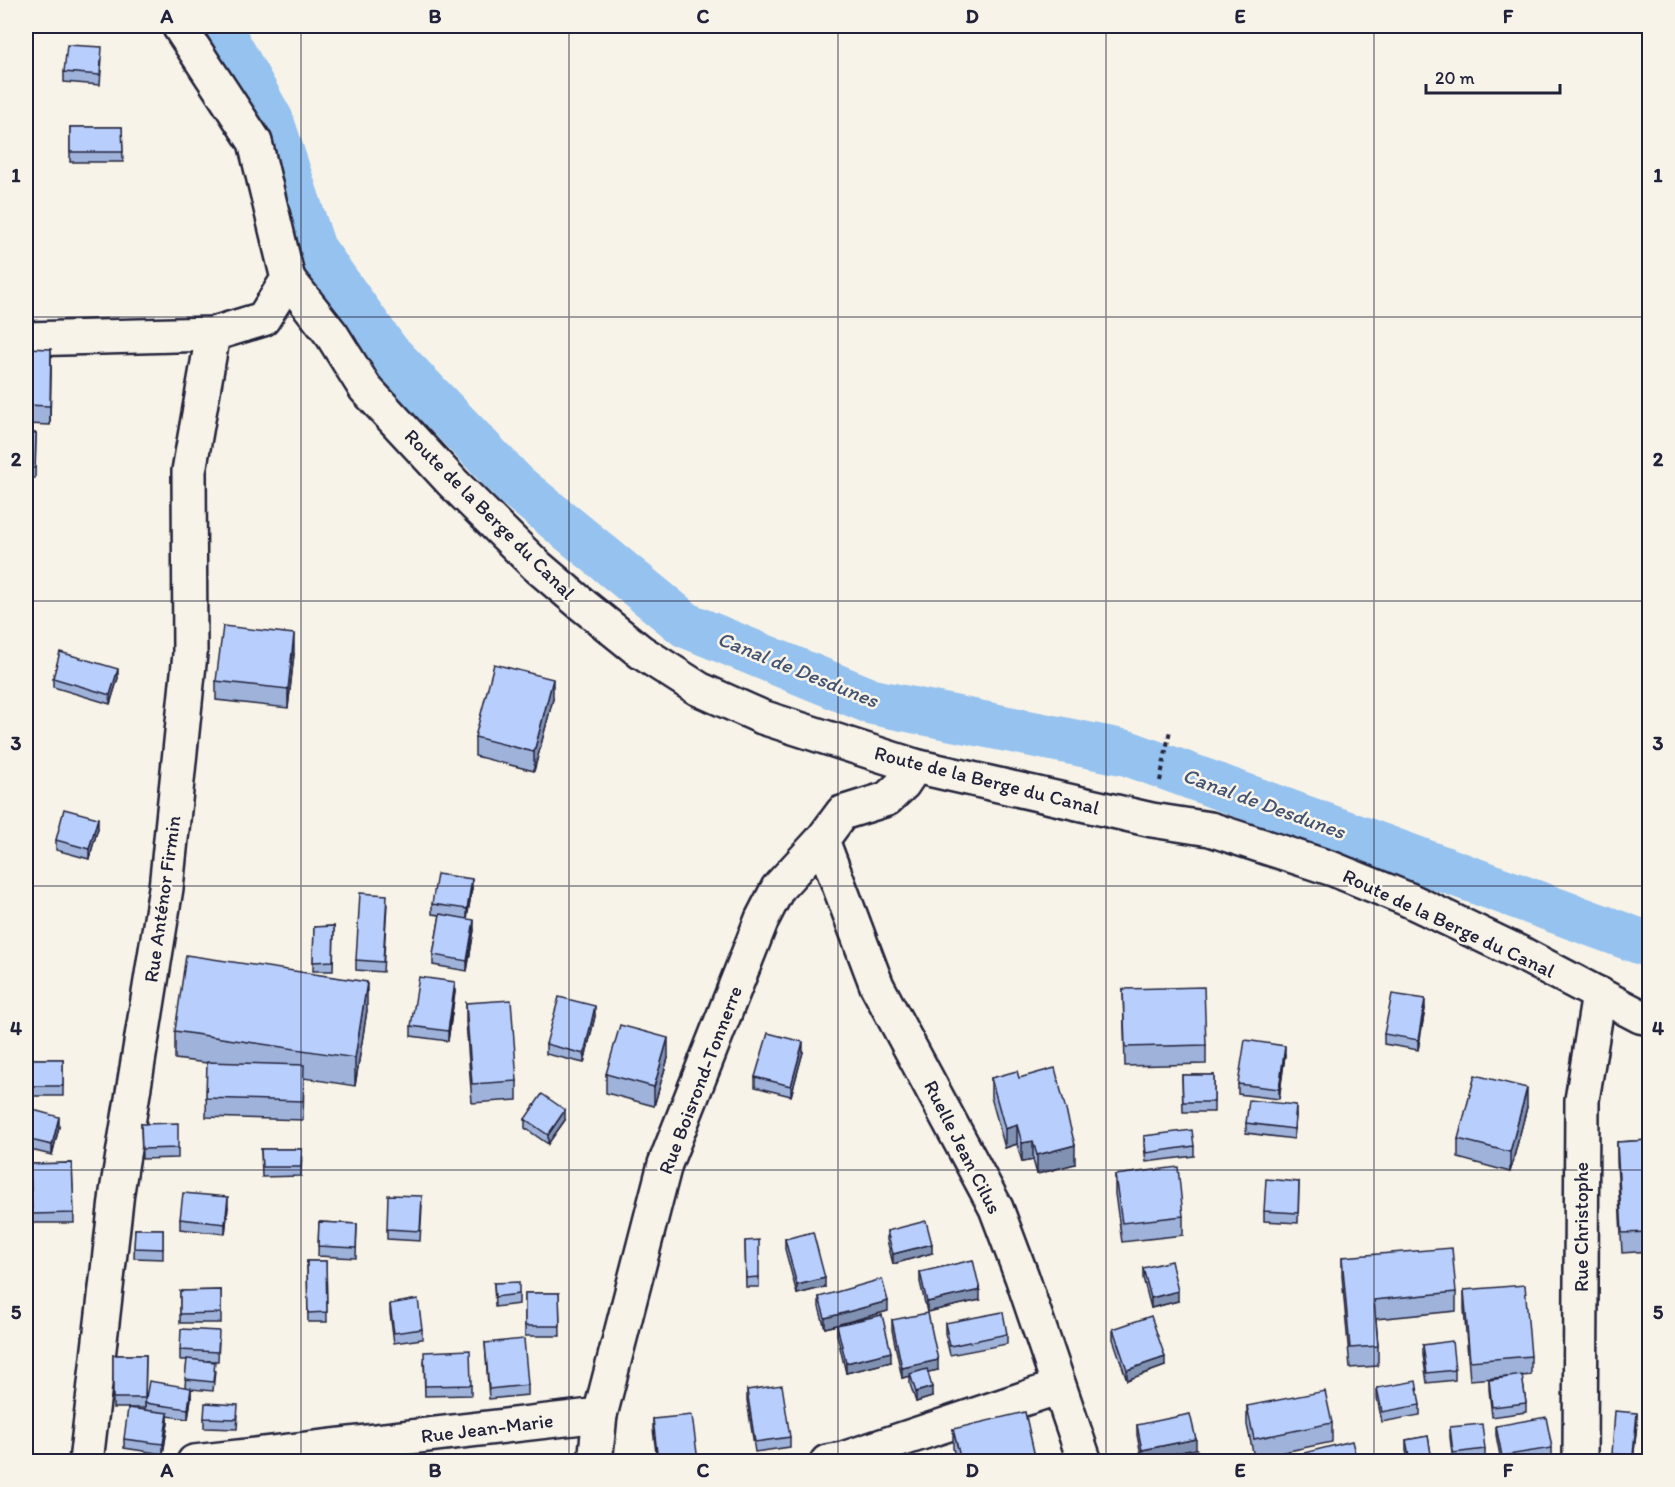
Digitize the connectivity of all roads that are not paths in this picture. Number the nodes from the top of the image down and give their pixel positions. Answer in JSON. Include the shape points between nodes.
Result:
{"nodes":[{"id":1,"x":179,"y":26,"type":"edge"},
{"id":2,"x":288,"y":279,"type":"junction"},
{"id":3,"x":213,"y":334,"type":"junction"},
{"id":4,"x":26,"y":339,"type":"edge"},
{"id":5,"x":915,"y":766,"type":"junction"},
{"id":6,"x":822,"y":840,"type":"junction"},
{"id":7,"x":1599,"y":994,"type":"junction"},
{"id":8,"x":1650,"y":1018,"type":"edge"},
{"id":9,"x":1059,"y":1387,"type":"junction"},
{"id":10,"x":600,"y":1415,"type":"junction"},
{"id":11,"x":86,"y":1461,"type":"edge"},
{"id":12,"x":194,"y":1461,"type":"edge"},
{"id":13,"x":595,"y":1461,"type":"edge"},
{"id":14,"x":827,"y":1461,"type":"edge"},
{"id":15,"x":1085,"y":1461,"type":"edge"},
{"id":16,"x":1580,"y":1461,"type":"edge"}],
"edges":[{"from":1,"to":2,"type":"street","name":"Route de la Berge du Canal","via":[[255,142]]},
{"from":2,"to":3,"type":"street","via":[[263,319]]},
{"from":2,"to":5,"type":"street","name":"Route de la Berge du Canal","via":[[332,335],[365,388],[453,483],[537,566],[641,652],[699,689],[762,717]]},
{"from":3,"to":4,"type":"street"},
{"from":3,"to":11,"type":"street","name":"Rue Anténor Firmin","via":[[189,471],[190,654],[166,888],[117,1192]]},
{"from":5,"to":6,"type":"street","name":"Rue Boisrond-Tonnerre","via":[[887,799],[842,813]]},
{"from":5,"to":7,"type":"street","name":"Route de la Berge du Canal","via":[[1210,830],[1333,869],[1407,899]]},
{"from":6,"to":9,"type":"street","name":"Ruelle Jean Cilus","via":[[878,986],[996,1208]]},
{"from":6,"to":10,"type":"street","name":"Rue Boisrond-Tonnerre","via":[[778,888],[767,909],[665,1164]]},
{"from":7,"to":8,"type":"street","name":"Route de la Berge du Canal"},
{"from":7,"to":16,"type":"street","name":"Rue Christophe","via":[[1582,1100]]},
{"from":9,"to":14,"type":"street"},
{"from":9,"to":15,"type":"street","name":"Ruelle Jean Cilus"},
{"from":10,"to":12,"type":"street","name":"Rue Jean-Marie"},
{"from":10,"to":13,"type":"street","name":"Rue Boisrond-Tonnerre"}]}
